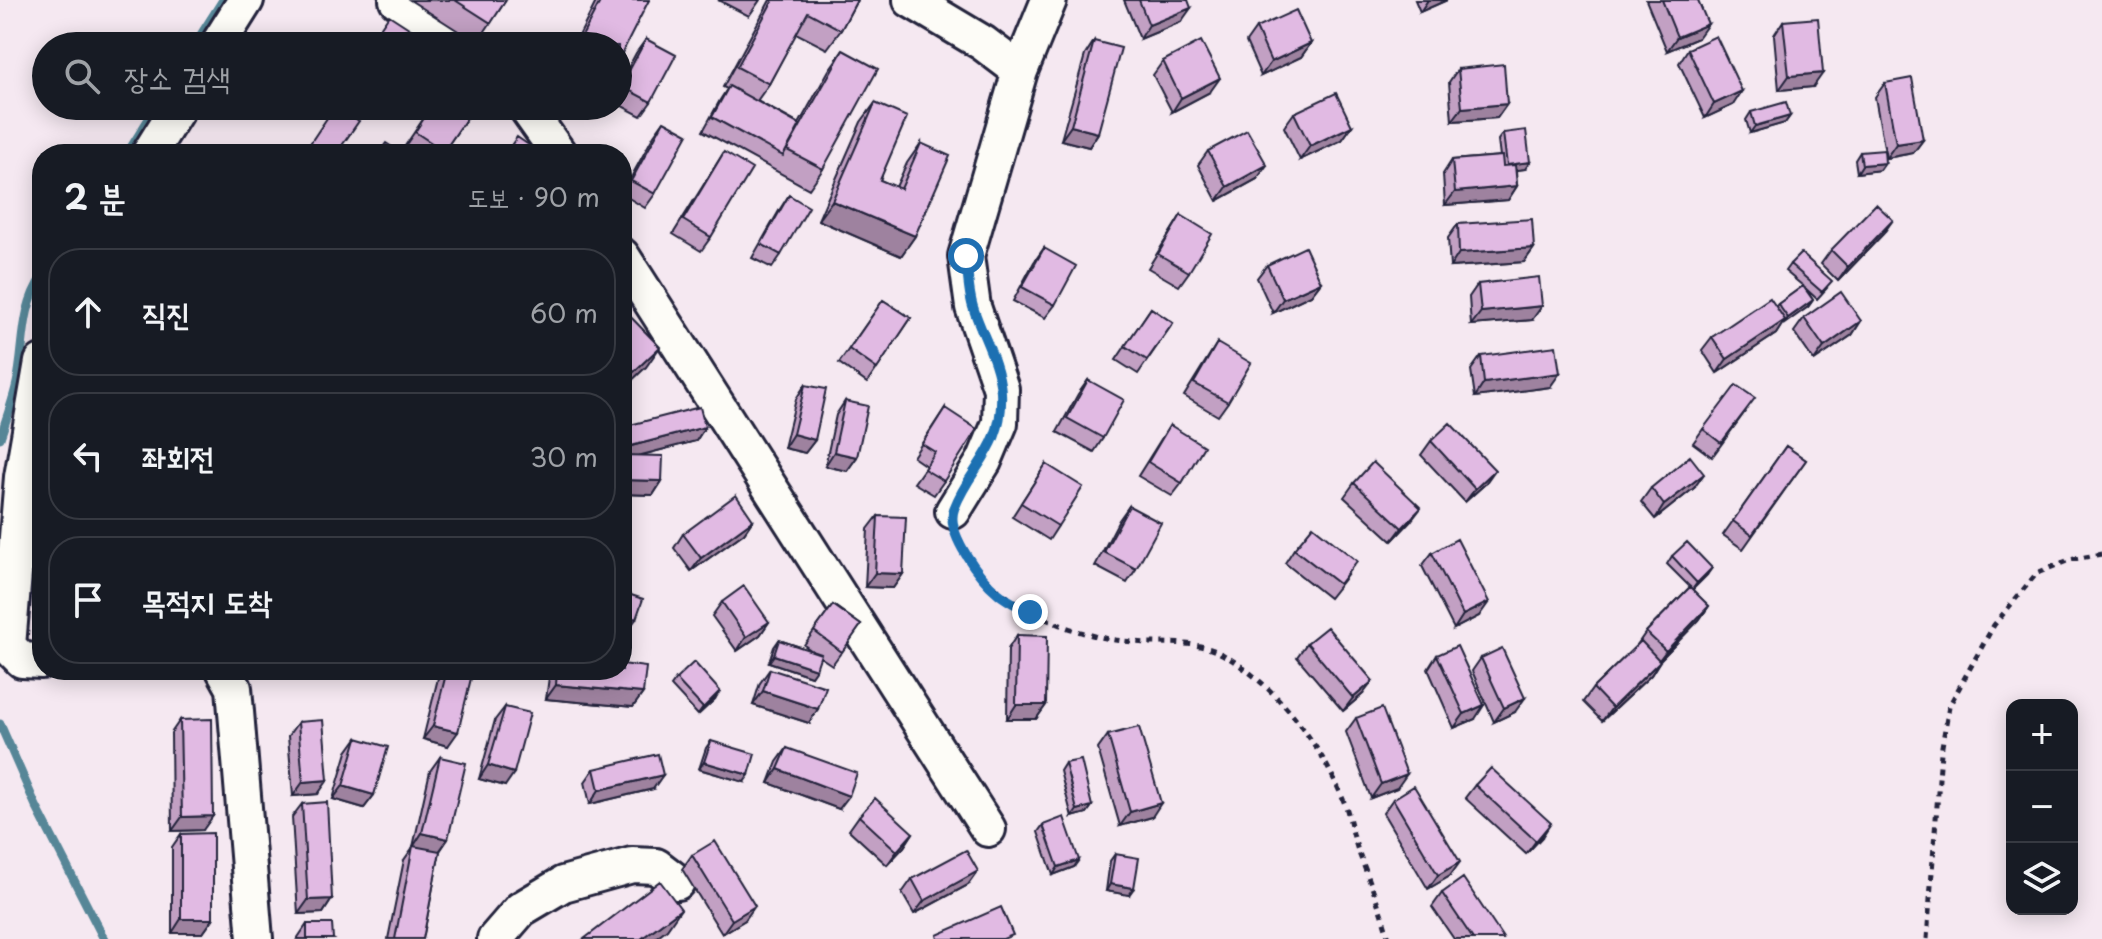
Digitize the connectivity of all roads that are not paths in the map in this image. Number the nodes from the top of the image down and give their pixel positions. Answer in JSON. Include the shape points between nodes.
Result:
{"nodes":[{"id":1,"x":246,"y":0,"type":"edge"},
{"id":2,"x":397,"y":0,"type":"edge"},
{"id":3,"x":911,"y":0,"type":"edge"},
{"id":4,"x":1049,"y":0,"type":"edge"},
{"id":5,"x":226,"y":32,"type":"edge"},
{"id":6,"x":443,"y":32,"type":"edge"},
{"id":7,"x":1020,"y":71,"type":"junction"},
{"id":8,"x":170,"y":120,"type":"edge"},
{"id":9,"x":535,"y":120,"type":"edge"},
{"id":10,"x":155,"y":144,"type":"edge"},
{"id":11,"x":552,"y":144,"type":"edge"},
{"id":12,"x":632,"y":272,"type":"edge"},
{"id":13,"x":32,"y":420,"type":"edge"},
{"id":14,"x":953,"y":511,"type":"road end"},
{"id":15,"x":21,"y":666,"type":"edge"},
{"id":16,"x":230,"y":680,"type":"edge"},
{"id":17,"x":988,"y":829,"type":"dead end"},
{"id":18,"x":677,"y":882,"type":"dead end"},
{"id":19,"x":255,"y":939,"type":"edge"},
{"id":20,"x":495,"y":939,"type":"edge"}],
"edges":[{"from":1,"to":5,"type":"street"},
{"from":2,"to":6,"type":"street"},
{"from":3,"to":7,"type":"street"},
{"from":4,"to":7,"type":"street"},
{"from":7,"to":14,"type":"street","via":[[966,256],[973,307],[1001,389],[1000,423]]},
{"from":8,"to":10,"type":"street"},
{"from":9,"to":11,"type":"street"},
{"from":12,"to":17,"type":"street"},
{"from":13,"to":15,"type":"street","via":[[8,646]]},
{"from":16,"to":19,"type":"street"},
{"from":18,"to":20,"type":"street","via":[[656,866],[632,865],[563,884],[521,909]]}]}
